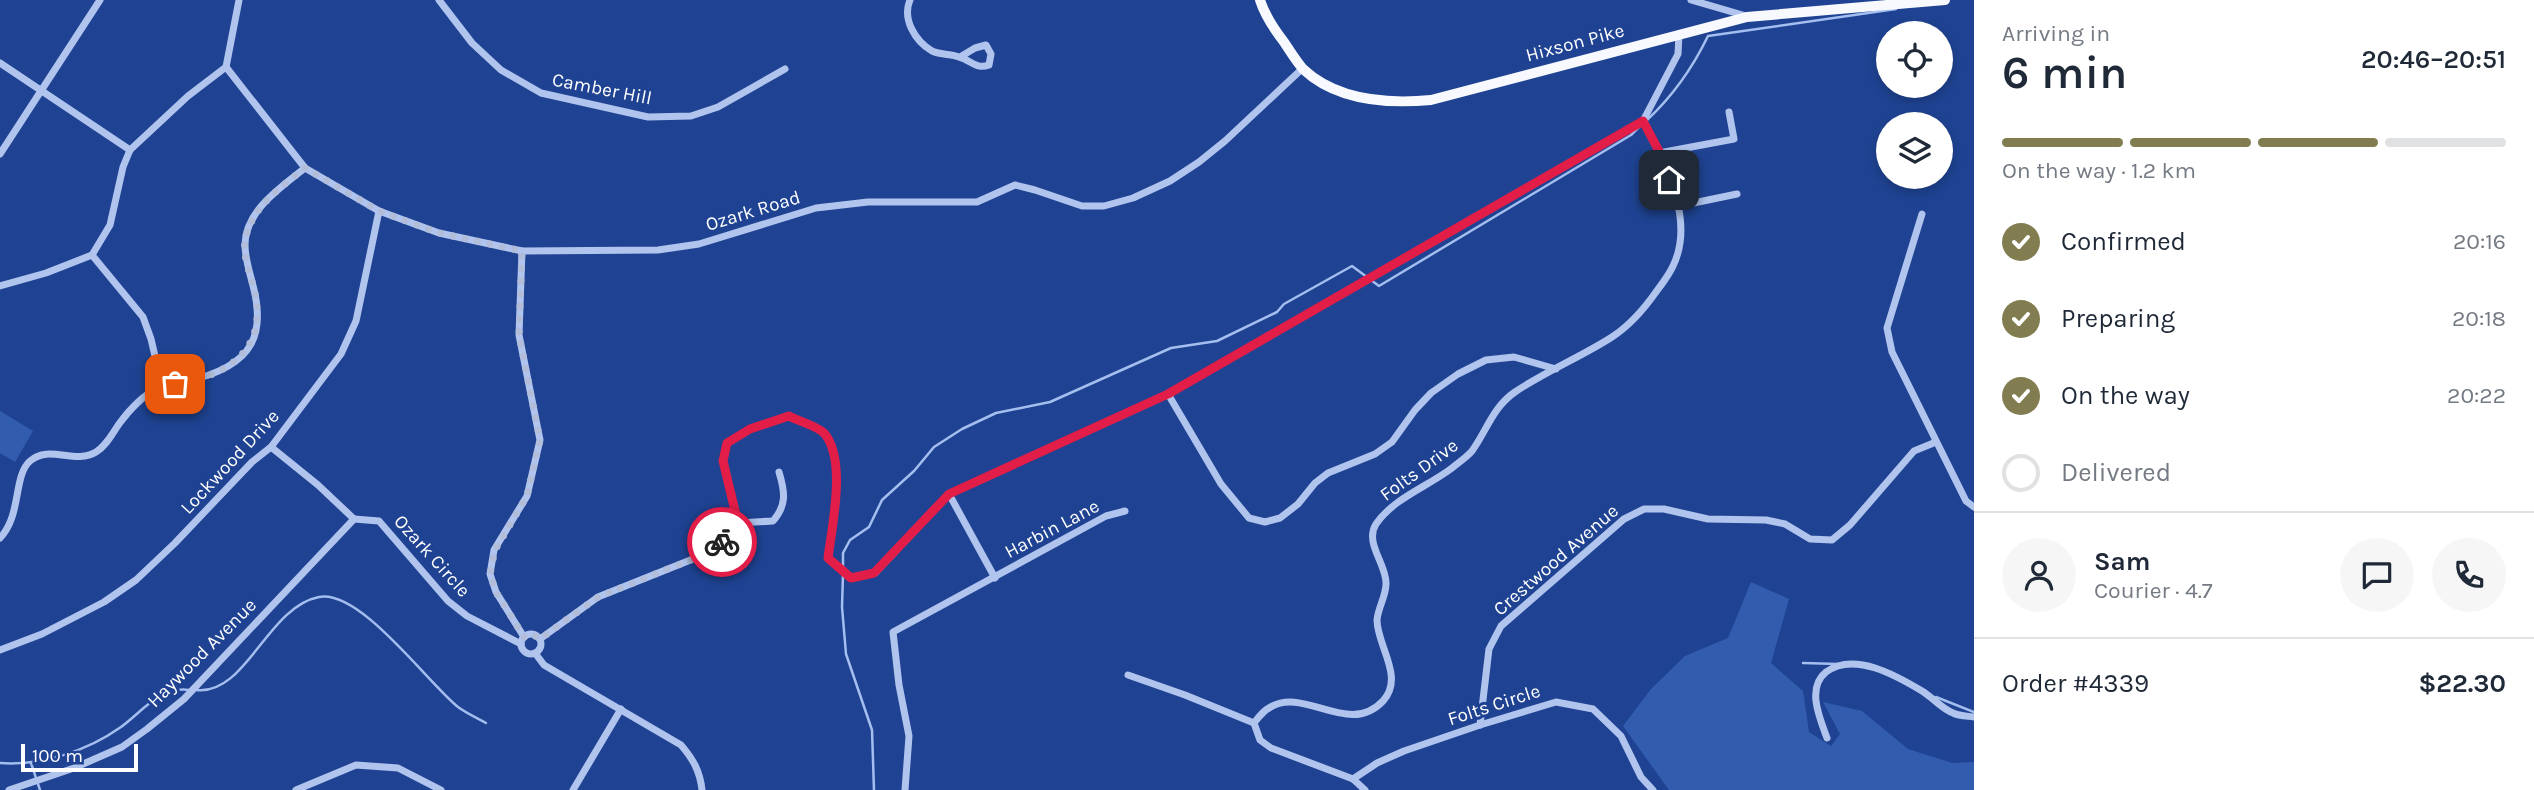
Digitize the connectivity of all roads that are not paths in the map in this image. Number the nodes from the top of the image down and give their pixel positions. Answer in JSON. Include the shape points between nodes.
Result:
{"nodes":[{"id":1,"x":100,"y":0,"type":"edge"},
{"id":2,"x":239,"y":0,"type":"edge"},
{"id":3,"x":439,"y":0,"type":"edge"},
{"id":4,"x":910,"y":0,"type":"edge"},
{"id":5,"x":1260,"y":0,"type":"edge"},
{"id":6,"x":1691,"y":0,"type":"edge"},
{"id":7,"x":1945,"y":0,"type":"edge"},
{"id":8,"x":1747,"y":16,"type":"junction"},
{"id":9,"x":1679,"y":33,"type":"junction"},
{"id":10,"x":960,"y":57,"type":"dead end"},
{"id":11,"x":0,"y":63,"type":"edge"},
{"id":12,"x":226,"y":67,"type":"junction"},
{"id":13,"x":1303,"y":68,"type":"junction"},
{"id":14,"x":785,"y":69,"type":"dead end"},
{"id":15,"x":42,"y":90,"type":"junction"},
{"id":16,"x":1729,"y":112,"type":"dead end"},
{"id":17,"x":1643,"y":121,"type":"junction"},
{"id":18,"x":130,"y":150,"type":"junction"},
{"id":19,"x":1660,"y":153,"type":"junction"},
{"id":20,"x":0,"y":154,"type":"edge"},
{"id":21,"x":305,"y":168,"type":"junction"},
{"id":22,"x":1737,"y":194,"type":"dead end"},
{"id":23,"x":1679,"y":206,"type":"junction"},
{"id":24,"x":379,"y":211,"type":"junction"},
{"id":25,"x":1922,"y":214,"type":"dead end"},
{"id":26,"x":522,"y":251,"type":"junction"},
{"id":27,"x":92,"y":255,"type":"junction"},
{"id":28,"x":0,"y":286,"type":"edge"},
{"id":29,"x":1556,"y":369,"type":"junction"},
{"id":30,"x":162,"y":386,"type":"junction"},
{"id":31,"x":1168,"y":394,"type":"junction"},
{"id":32,"x":1937,"y":442,"type":"junction"},
{"id":33,"x":271,"y":447,"type":"junction"},
{"id":34,"x":779,"y":472,"type":"dead end"},
{"id":35,"x":949,"y":494,"type":"junction"},
{"id":36,"x":1974,"y":507,"type":"edge"},
{"id":37,"x":1125,"y":511,"type":"dead end"},
{"id":38,"x":354,"y":519,"type":"junction"},
{"id":39,"x":738,"y":523,"type":"junction"},
{"id":40,"x":0,"y":538,"type":"edge"},
{"id":41,"x":995,"y":578,"type":"junction"},
{"id":42,"x":540,"y":639,"type":"junction"},
{"id":43,"x":522,"y":640,"type":"junction"},
{"id":44,"x":0,"y":650,"type":"edge"},
{"id":45,"x":535,"y":653,"type":"junction"},
{"id":46,"x":1128,"y":676,"type":"dead end"},
{"id":47,"x":621,"y":709,"type":"junction"},
{"id":48,"x":1974,"y":717,"type":"edge"},
{"id":49,"x":1254,"y":723,"type":"junction"},
{"id":50,"x":1479,"y":725,"type":"junction"},
{"id":51,"x":1827,"y":738,"type":"dead end"},
{"id":52,"x":1353,"y":779,"type":"junction"},
{"id":53,"x":9,"y":790,"type":"edge"},
{"id":54,"x":296,"y":790,"type":"edge"},
{"id":55,"x":441,"y":790,"type":"edge"},
{"id":56,"x":573,"y":790,"type":"edge"},
{"id":57,"x":702,"y":790,"type":"edge"},
{"id":58,"x":905,"y":790,"type":"edge"},
{"id":59,"x":1365,"y":790,"type":"edge"},
{"id":60,"x":1653,"y":790,"type":"edge"}],
"edges":[{"from":1,"to":15,"type":"street"},
{"from":2,"to":12,"type":"street"},
{"from":3,"to":14,"type":"street","name":"Camber Hill","via":[[500,70],[541,93],[648,117],[691,116],[709,110]]},
{"from":4,"to":10,"type":"street","via":[[906,15],[920,40],[932,51]]},
{"from":5,"to":13,"type":"main road","name":"Hixson Pike","via":[[1273,28]]},
{"from":6,"to":8,"type":"street"},
{"from":7,"to":8,"type":"main road","name":"Hixson Pike"},
{"from":8,"to":9,"type":"main road","name":"Hixson Pike"},
{"from":9,"to":13,"type":"main road","name":"Hixson Pike","via":[[1431,100],[1395,103],[1366,98],[1320,81]]},
{"from":9,"to":17,"type":"street","via":[[1674,64]]},
{"from":11,"to":15,"type":"street"},
{"from":12,"to":18,"type":"street"},
{"from":12,"to":21,"type":"street","name":"Ozark Road"},
{"from":13,"to":26,"type":"street","name":"Ozark Road","via":[[1199,162],[1170,181],[1104,206],[1082,206],[1015,186],[976,202],[867,202],[816,208],[699,244],[658,250]]},
{"from":15,"to":18,"type":"street"},
{"from":15,"to":20,"type":"street"},
{"from":16,"to":19,"type":"street","via":[[1734,139]]},
{"from":17,"to":19,"type":"street","name":"Folts Drive"},
{"from":17,"to":31,"type":"street"},
{"from":18,"to":27,"type":"street","via":[[110,225]]},
{"from":19,"to":23,"type":"street","name":"Folts Drive"},
{"from":21,"to":24,"type":"street","name":"Ozark Road"},
{"from":21,"to":30,"type":"street","via":[[272,193],[248,231],[245,244],[258,321],[251,345],[226,368]]},
{"from":22,"to":23,"type":"street"},
{"from":23,"to":29,"type":"street","name":"Folts Drive","via":[[1682,227],[1674,265],[1650,300],[1615,335]]},
{"from":24,"to":26,"type":"street","name":"Ozark Road","via":[[439,233]]},
{"from":24,"to":33,"type":"street","name":"Lockwood Drive","via":[[356,321],[341,354]]},
{"from":25,"to":32,"type":"street","via":[[1887,328],[1892,352]]},
{"from":26,"to":43,"type":"street","via":[[519,335],[540,440],[527,496],[495,550],[490,574]]},
{"from":27,"to":28,"type":"street"},
{"from":27,"to":30,"type":"street","via":[[143,317]]},
{"from":29,"to":31,"type":"street","via":[[1514,357],[1486,360],[1458,374],[1415,410],[1392,442],[1328,473],[1289,511],[1265,522],[1249,518],[1221,484]]},
{"from":29,"to":49,"type":"street","name":"Folts Drive","via":[[1499,405],[1470,453],[1391,507],[1374,527],[1373,545],[1386,584],[1377,621],[1392,677],[1386,698],[1372,711],[1352,716],[1284,703],[1269,707]]},
{"from":30,"to":40,"type":"street","via":[[145,395],[95,452],[85,456],[51,453],[28,462],[22,471],[15,513]]},
{"from":31,"to":35,"type":"street"},
{"from":32,"to":36,"type":"street","via":[[1966,501]]},
{"from":32,"to":50,"type":"street","name":"Crestwood Avenue","via":[[1914,451],[1832,540],[1810,540],[1785,524],[1766,520],[1708,519],[1664,509],[1644,509],[1624,519],[1501,626],[1489,649]]},
{"from":33,"to":38,"type":"street"},
{"from":33,"to":44,"type":"street","name":"Lockwood Drive","via":[[136,580],[42,634]]},
{"from":34,"to":39,"type":"street","via":[[785,492],[782,511],[773,521]]},
{"from":35,"to":39,"type":"street","via":[[874,573],[851,578],[828,558],[836,460],[823,433],[789,416],[750,429],[727,443],[723,461]]},
{"from":35,"to":41,"type":"street"},
{"from":37,"to":41,"type":"street","name":"Harbin Lane","via":[[1106,516]]},
{"from":38,"to":43,"type":"street","name":"Ozark Circle","via":[[379,521],[467,616]]},
{"from":38,"to":53,"type":"street","name":"Haywood Avenue","via":[[184,699],[147,729],[122,747]]},
{"from":39,"to":42,"type":"street","via":[[721,544],[703,555],[598,597]]},
{"from":41,"to":58,"type":"street","name":"Harbin Lane","via":[[893,632],[909,736]]},
{"from":42,"to":43,"type":"street","via":[[532,634]]},
{"from":42,"to":45,"type":"street"},
{"from":43,"to":45,"type":"street","via":[[525,652]]},
{"from":45,"to":47,"type":"street","via":[[544,665]]},
{"from":46,"to":49,"type":"street"},
{"from":47,"to":56,"type":"street"},
{"from":47,"to":57,"type":"street","via":[[681,745],[700,774]]},
{"from":48,"to":51,"type":"street","via":[[1952,713],[1882,670],[1850,665],[1834,668],[1818,683],[1816,709]]},
{"from":49,"to":52,"type":"street","via":[[1260,740],[1271,748]]},
{"from":50,"to":52,"type":"street","name":"Folts Circle","via":[[1404,751]]},
{"from":50,"to":60,"type":"street","name":"Folts Circle","via":[[1556,702],[1593,709],[1621,736]]},
{"from":52,"to":59,"type":"street"},
{"from":54,"to":55,"type":"street","via":[[356,765],[398,768]]}]}
